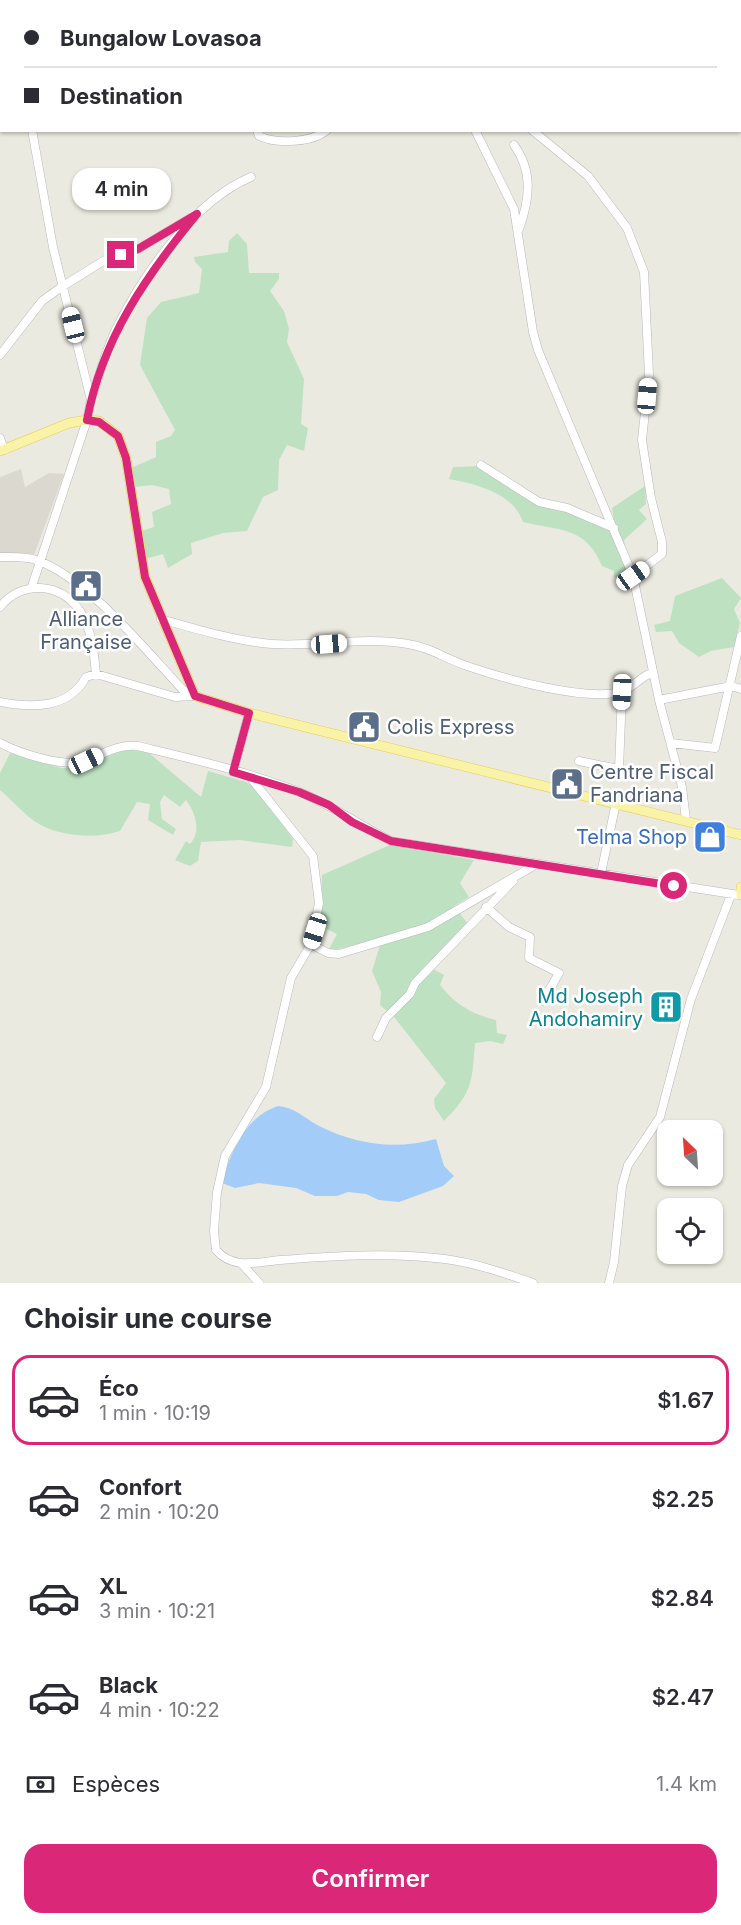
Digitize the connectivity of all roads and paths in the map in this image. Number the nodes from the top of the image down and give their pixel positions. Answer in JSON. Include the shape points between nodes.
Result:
{"nodes":[{"id":1,"x":32,"y":132,"type":"edge"},
{"id":2,"x":258,"y":132,"type":"edge"},
{"id":3,"x":325,"y":132,"type":"edge"},
{"id":4,"x":476,"y":132,"type":"edge"},
{"id":5,"x":534,"y":132,"type":"edge"},
{"id":6,"x":514,"y":145,"type":"dead end"},
{"id":7,"x":251,"y":177,"type":"dead end"},
{"id":8,"x":197,"y":214,"type":"junction"},
{"id":9,"x":519,"y":230,"type":"junction"},
{"id":10,"x":63,"y":286,"type":"junction"},
{"id":11,"x":0,"y":355,"type":"edge"},
{"id":12,"x":91,"y":400,"type":"junction"},
{"id":13,"x":87,"y":420,"type":"junction"},
{"id":14,"x":0,"y":438,"type":"edge"},
{"id":15,"x":2,"y":451,"type":"edge"},
{"id":16,"x":481,"y":465,"type":"dead end"},
{"id":17,"x":614,"y":528,"type":"junction"},
{"id":18,"x":0,"y":557,"type":"edge"},
{"id":19,"x":38,"y":561,"type":"junction"},
{"id":20,"x":633,"y":576,"type":"junction"},
{"id":21,"x":32,"y":586,"type":"junction"},
{"id":22,"x":2,"y":601,"type":"edge"},
{"id":23,"x":161,"y":619,"type":"junction"},
{"id":24,"x":741,"y":636,"type":"edge"},
{"id":25,"x":653,"y":673,"type":"junction"},
{"id":26,"x":96,"y":674,"type":"junction"},
{"id":27,"x":731,"y":686,"type":"junction"},
{"id":28,"x":741,"y":689,"type":"edge"},
{"id":29,"x":622,"y":692,"type":"junction"},
{"id":30,"x":195,"y":696,"type":"junction"},
{"id":31,"x":659,"y":700,"type":"junction"},
{"id":32,"x":0,"y":702,"type":"edge"},
{"id":33,"x":249,"y":713,"type":"junction"},
{"id":34,"x":0,"y":743,"type":"edge"},
{"id":35,"x":671,"y":743,"type":"junction"},
{"id":36,"x":579,"y":761,"type":"dead end"},
{"id":37,"x":233,"y":772,"type":"junction"},
{"id":38,"x":250,"y":777,"type":"junction"},
{"id":39,"x":616,"y":803,"type":"junction"},
{"id":40,"x":686,"y":820,"type":"junction"},
{"id":41,"x":741,"y":835,"type":"edge"},
{"id":42,"x":535,"y":865,"type":"junction"},
{"id":43,"x":601,"y":873,"type":"junction"},
{"id":44,"x":518,"y":876,"type":"junction"},
{"id":45,"x":738,"y":893,"type":"edge"},
{"id":46,"x":486,"y":907,"type":"junction"},
{"id":47,"x":311,"y":944,"type":"junction"},
{"id":48,"x":543,"y":1001,"type":"dead end"},
{"id":49,"x":377,"y":1037,"type":"dead end"},
{"id":50,"x":242,"y":1264,"type":"junction"},
{"id":51,"x":260,"y":1283,"type":"edge"},
{"id":52,"x":533,"y":1283,"type":"edge"},
{"id":53,"x":609,"y":1283,"type":"edge"}],
"edges":[{"from":1,"to":10,"type":"street"},
{"from":2,"to":3,"type":"street","via":[[267,140],[318,138]]},
{"from":4,"to":9,"type":"street","via":[[506,189]]},
{"from":5,"to":20,"type":"street","via":[[588,176],[627,228],[644,272],[649,374],[642,440],[662,554]]},
{"from":6,"to":9,"type":"street","via":[[524,158],[528,176]]},
{"from":7,"to":8,"type":"street","via":[[236,183]]},
{"from":8,"to":10,"type":"street","via":[[138,249],[105,260]]},
{"from":8,"to":12,"type":"street","via":[[160,259],[122,318]]},
{"from":9,"to":17,"type":"street","via":[[532,332]]},
{"from":10,"to":11,"type":"street","via":[[42,301]]},
{"from":10,"to":12,"type":"street"},
{"from":12,"to":13,"type":"street"},
{"from":13,"to":15,"type":"main road","via":[[69,423]]},
{"from":13,"to":19,"type":"street"},
{"from":13,"to":23,"type":"main road","via":[[99,422],[118,436],[126,458],[145,577]]},
{"from":14,"to":15,"type":"street"},
{"from":16,"to":17,"type":"street","via":[[539,502],[567,508]]},
{"from":17,"to":20,"type":"street"},
{"from":18,"to":19,"type":"street"},
{"from":19,"to":21,"type":"street"},
{"from":19,"to":30,"type":"street","via":[[102,605],[184,691]]},
{"from":20,"to":25,"type":"street"},
{"from":21,"to":22,"type":"street"},
{"from":21,"to":26,"type":"street","via":[[67,598],[79,609],[94,647]]},
{"from":23,"to":29,"type":"street","via":[[270,644],[382,640],[409,644],[433,649],[465,666],[550,689]]},
{"from":23,"to":30,"type":"main road"},
{"from":24,"to":27,"type":"street"},
{"from":25,"to":29,"type":"street"},
{"from":25,"to":31,"type":"street"},
{"from":26,"to":30,"type":"street","via":[[175,697]]},
{"from":26,"to":32,"type":"street","via":[[86,677],[80,688],[63,700],[19,706]]},
{"from":27,"to":28,"type":"street"},
{"from":27,"to":31,"type":"street"},
{"from":27,"to":35,"type":"street","via":[[715,748]]},
{"from":29,"to":36,"type":"street","via":[[619,769]]},
{"from":30,"to":33,"type":"main road"},
{"from":31,"to":35,"type":"street"},
{"from":33,"to":37,"type":"street"},
{"from":33,"to":39,"type":"main road"},
{"from":34,"to":37,"type":"street","via":[[67,764],[86,761],[122,745],[138,746]]},
{"from":35,"to":40,"type":"street"},
{"from":37,"to":38,"type":"street"},
{"from":38,"to":42,"type":"street","via":[[329,805],[352,822],[391,841]]},
{"from":38,"to":47,"type":"street","via":[[309,848],[316,864],[319,903]]},
{"from":39,"to":40,"type":"main road"},
{"from":39,"to":43,"type":"street"},
{"from":40,"to":41,"type":"main road"},
{"from":42,"to":43,"type":"street"},
{"from":42,"to":44,"type":"street"},
{"from":43,"to":45,"type":"street"},
{"from":44,"to":46,"type":"street"},
{"from":44,"to":47,"type":"street","via":[[410,934],[339,954]]},
{"from":45,"to":53,"type":"street","via":[[691,999],[660,1117],[636,1150],[625,1176]]},
{"from":46,"to":48,"type":"street","via":[[509,927],[530,937],[528,958],[560,973]]},
{"from":46,"to":49,"type":"street","via":[[415,983],[410,994],[386,1018]]},
{"from":47,"to":50,"type":"street","via":[[291,978],[266,1087],[225,1156],[219,1179],[214,1244],[220,1256]]},
{"from":50,"to":51,"type":"street"},
{"from":50,"to":52,"type":"street","via":[[423,1257],[494,1270]]}]}
